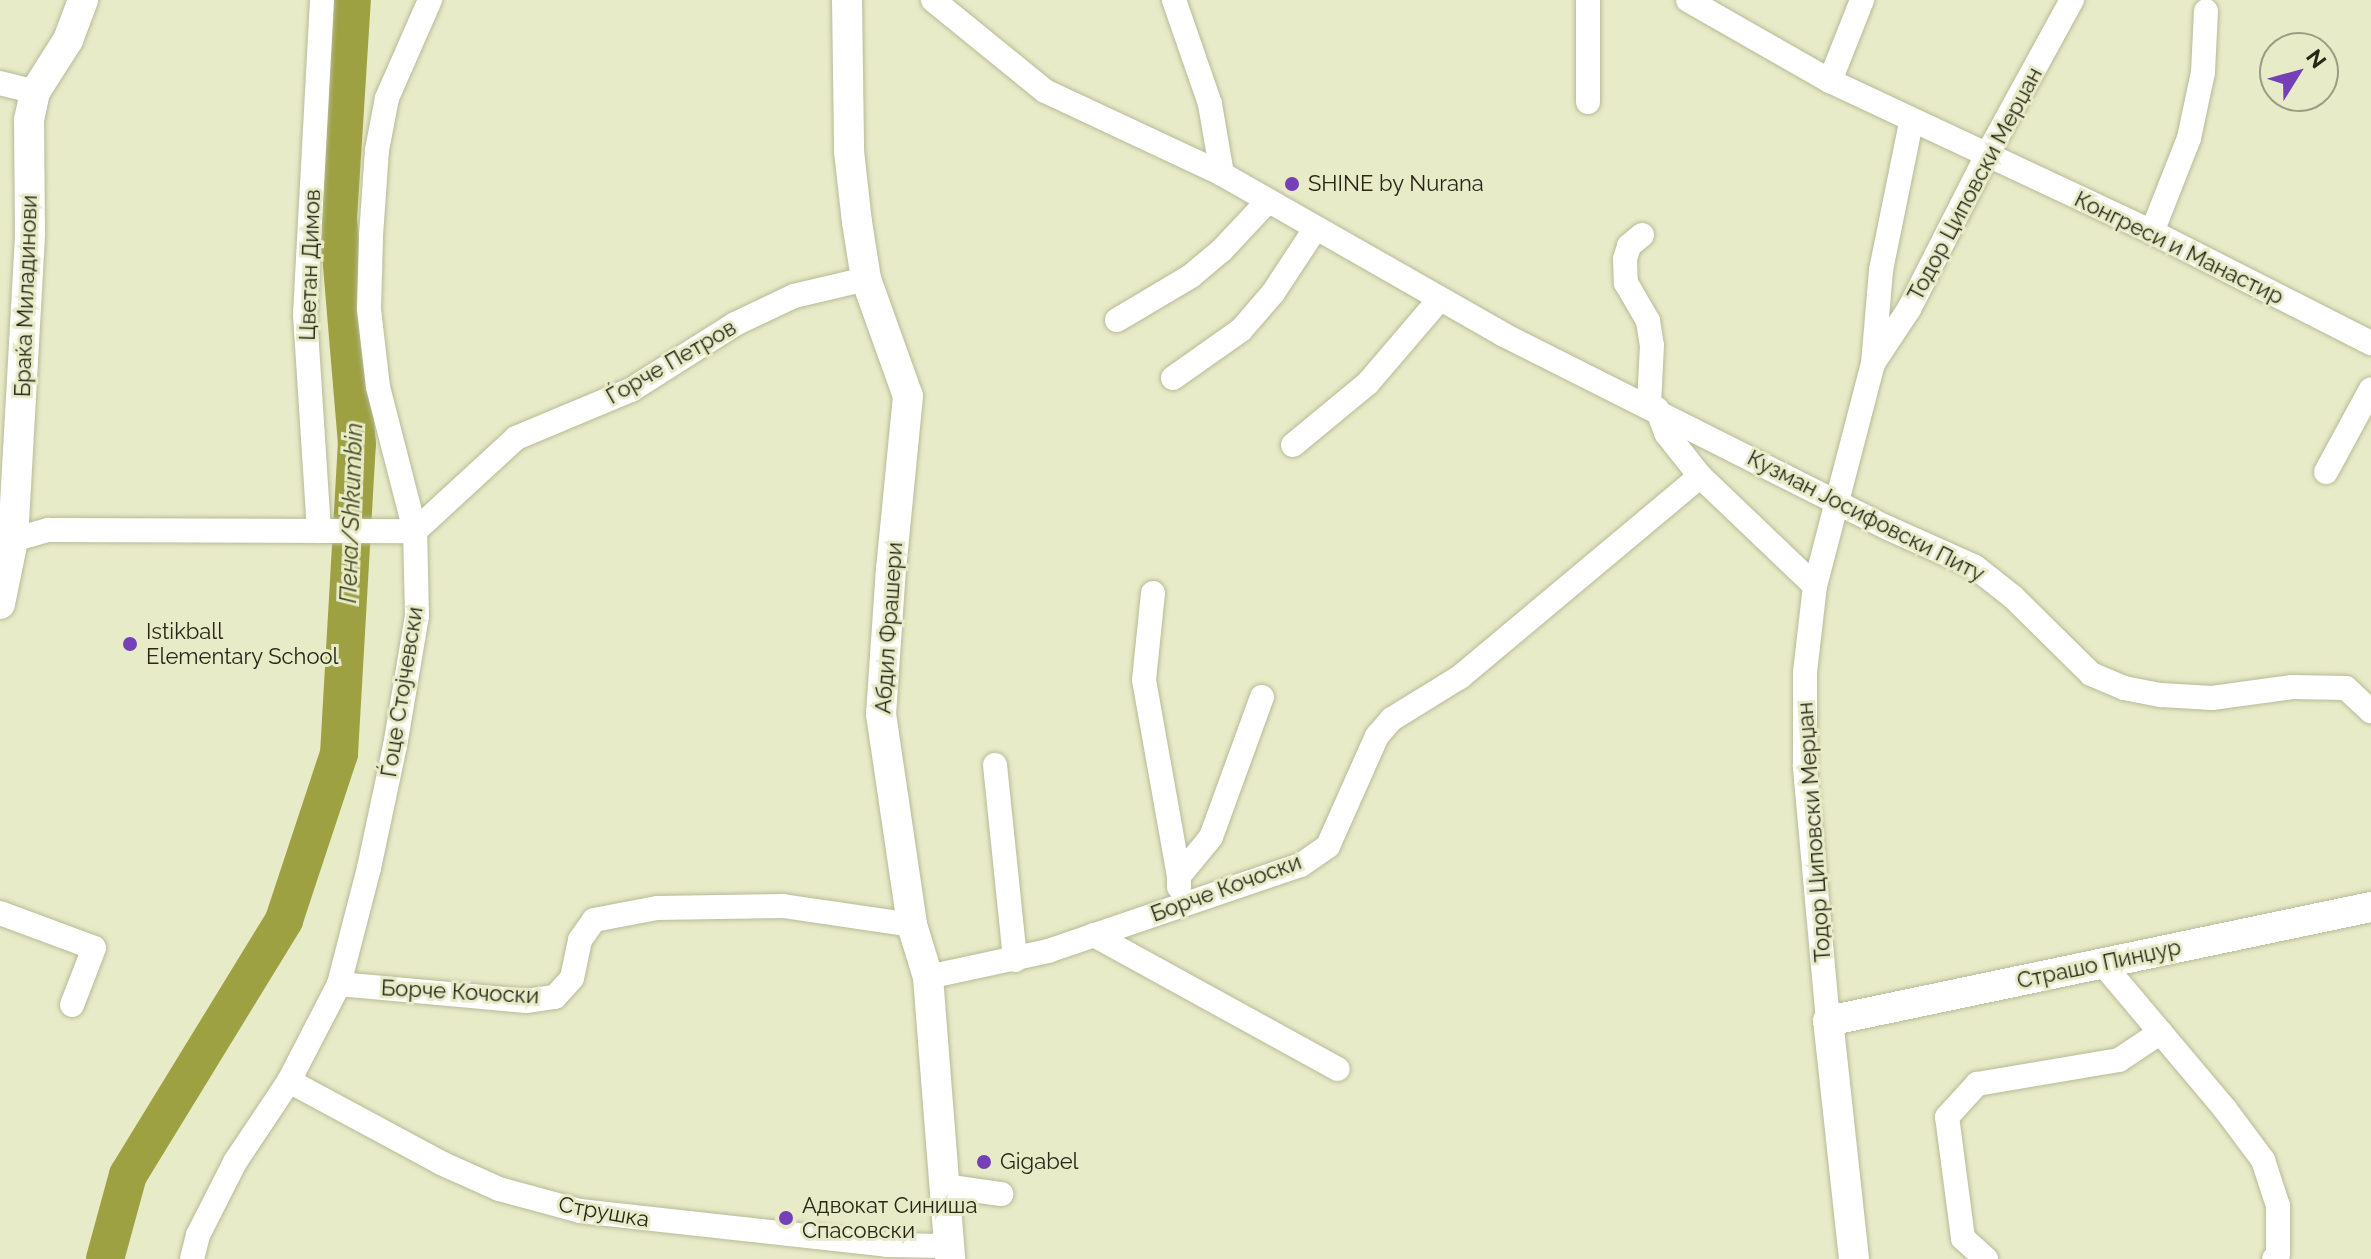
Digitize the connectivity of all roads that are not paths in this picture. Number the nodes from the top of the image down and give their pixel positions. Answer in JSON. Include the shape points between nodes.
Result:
{"nodes":[{"id":1,"x":83,"y":0,"type":"edge"},
{"id":2,"x":322,"y":0,"type":"edge"},
{"id":3,"x":430,"y":0,"type":"edge"},
{"id":4,"x":847,"y":0,"type":"edge"},
{"id":5,"x":933,"y":0,"type":"edge"},
{"id":6,"x":1174,"y":0,"type":"edge"},
{"id":7,"x":1588,"y":0,"type":"edge"},
{"id":8,"x":1688,"y":0,"type":"edge"},
{"id":9,"x":1862,"y":0,"type":"edge"},
{"id":10,"x":2072,"y":0,"type":"edge"},
{"id":11,"x":2206,"y":11,"type":"dead end"},
{"id":12,"x":1830,"y":81,"type":"junction"},
{"id":13,"x":0,"y":83,"type":"edge"},
{"id":14,"x":35,"y":92,"type":"junction"},
{"id":15,"x":1588,"y":102,"type":"dead end"},
{"id":16,"x":1911,"y":122,"type":"junction"},
{"id":17,"x":1987,"y":155,"type":"junction"},
{"id":18,"x":1222,"y":174,"type":"junction"},
{"id":19,"x":1267,"y":202,"type":"junction"},
{"id":20,"x":1315,"y":229,"type":"junction"},
{"id":21,"x":2152,"y":232,"type":"junction"},
{"id":22,"x":1642,"y":235,"type":"dead end"},
{"id":23,"x":866,"y":279,"type":"junction"},
{"id":24,"x":1439,"y":300,"type":"junction"},
{"id":25,"x":1117,"y":320,"type":"dead end"},
{"id":26,"x":2371,"y":343,"type":"edge"},
{"id":27,"x":1873,"y":364,"type":"junction"},
{"id":28,"x":1173,"y":378,"type":"dead end"},
{"id":29,"x":2371,"y":389,"type":"edge"},
{"id":30,"x":1653,"y":407,"type":"junction"},
{"id":31,"x":1293,"y":445,"type":"dead end"},
{"id":32,"x":2326,"y":472,"type":"dead end"},
{"id":33,"x":1700,"y":476,"type":"junction"},
{"id":34,"x":1837,"y":499,"type":"junction"},
{"id":35,"x":329,"y":531,"type":"junction"},
{"id":36,"x":405,"y":531,"type":"junction"},
{"id":37,"x":7,"y":540,"type":"edge"},
{"id":38,"x":1815,"y":586,"type":"junction"},
{"id":39,"x":1153,"y":593,"type":"dead end"},
{"id":40,"x":0,"y":604,"type":"edge"},
{"id":41,"x":2371,"y":682,"type":"edge"},
{"id":42,"x":2346,"y":688,"type":"junction"},
{"id":43,"x":1262,"y":697,"type":"dead end"},
{"id":44,"x":2371,"y":711,"type":"edge"},
{"id":45,"x":995,"y":765,"type":"dead end"},
{"id":46,"x":1179,"y":876,"type":"junction"},
{"id":47,"x":1180,"y":906,"type":"junction"},
{"id":48,"x":2371,"y":907,"type":"edge"},
{"id":49,"x":0,"y":913,"type":"edge"},
{"id":50,"x":912,"y":925,"type":"junction"},
{"id":51,"x":1094,"y":935,"type":"junction"},
{"id":52,"x":1015,"y":960,"type":"junction"},
{"id":53,"x":2102,"y":963,"type":"junction"},
{"id":54,"x":928,"y":977,"type":"junction"},
{"id":55,"x":339,"y":984,"type":"junction"},
{"id":56,"x":72,"y":1005,"type":"dead end"},
{"id":57,"x":1828,"y":1021,"type":"junction"},
{"id":58,"x":2161,"y":1032,"type":"junction"},
{"id":59,"x":1338,"y":1069,"type":"dead end"},
{"id":60,"x":289,"y":1081,"type":"junction"},
{"id":61,"x":944,"y":1186,"type":"junction"},
{"id":62,"x":1001,"y":1194,"type":"dead end"},
{"id":63,"x":1849,"y":1229,"type":"junction"},
{"id":64,"x":948,"y":1252,"type":"edge"},
{"id":65,"x":192,"y":1259,"type":"edge"},
{"id":66,"x":1845,"y":1259,"type":"edge"},
{"id":67,"x":1854,"y":1259,"type":"edge"},
{"id":68,"x":1986,"y":1259,"type":"edge"},
{"id":69,"x":2274,"y":1259,"type":"edge"}],
"edges":[{"from":1,"to":14,"type":"street","name":"Браќа Миладинови","via":[[68,40]]},
{"from":2,"to":35,"type":"street","name":"Цветан Димов","via":[[305,314]]},
{"from":3,"to":36,"type":"street","name":"Ѓоце Стојчевски","via":[[387,98],[371,236],[369,309]]},
{"from":4,"to":23,"type":"street","name":"Абдил Фрашери","via":[[849,151]]},
{"from":5,"to":18,"type":"street","name":"Кузман Јосифовски Питу","via":[[1045,91]]},
{"from":6,"to":18,"type":"street","via":[[1210,104]]},
{"from":7,"to":15,"type":"street"},
{"from":8,"to":12,"type":"street","name":"Конгреси и Манастир"},
{"from":9,"to":12,"type":"street"},
{"from":10,"to":17,"type":"street","name":"Тодор Циповски Мерџан"},
{"from":11,"to":21,"type":"street","via":[[2203,72],[2189,138]]},
{"from":12,"to":16,"type":"street","name":"Конгреси и Манастир"},
{"from":13,"to":14,"type":"street"},
{"from":14,"to":37,"type":"street","name":"Браќа Миладинови","via":[[29,120],[30,233]]},
{"from":16,"to":17,"type":"street","name":"Конгреси и Манастир"},
{"from":16,"to":27,"type":"street","name":"Тодор Циповски Мерџан","via":[[1881,270]]},
{"from":17,"to":21,"type":"street","name":"Конгреси и Манастир"},
{"from":17,"to":27,"type":"street","name":"Тодор Циповски Мерџан","via":[[1909,309]]},
{"from":18,"to":19,"type":"street","name":"Кузман Јосифовски Питу"},
{"from":19,"to":20,"type":"street","name":"Кузман Јосифовски Питу"},
{"from":19,"to":25,"type":"street","via":[[1191,276]]},
{"from":20,"to":24,"type":"street","name":"Кузман Јосифовски Питу"},
{"from":20,"to":28,"type":"street","via":[[1241,330]]},
{"from":21,"to":26,"type":"street","name":"Конгреси и Манастир"},
{"from":22,"to":30,"type":"street","via":[[1629,246],[1626,283],[1648,321]]},
{"from":23,"to":36,"type":"street","name":"Ѓорче Петров","via":[[794,296],[735,324],[631,390],[516,438]]},
{"from":23,"to":50,"type":"street","name":"Абдил Фрашери","via":[[908,396],[881,714]]},
{"from":24,"to":30,"type":"street","name":"Кузман Јосифовски Питу"},
{"from":24,"to":31,"type":"street","via":[[1368,383]]},
{"from":27,"to":34,"type":"street","name":"Тодор Циповски Мерџан"},
{"from":29,"to":32,"type":"street"},
{"from":30,"to":33,"type":"street"},
{"from":30,"to":34,"type":"street","name":"Кузман Јосифовски Питу"},
{"from":33,"to":38,"type":"street"},
{"from":33,"to":47,"type":"street","name":"Борче Кочоски","via":[[1460,677],[1392,719],[1377,736],[1328,846],[1301,865]]},
{"from":34,"to":38,"type":"street","name":"Тодор Циповски Мерџан"},
{"from":34,"to":42,"type":"street","name":"Кузман Јосифовски Питу","via":[[1975,567],[2091,674],[2124,688],[2212,698],[2292,687]]},
{"from":35,"to":36,"type":"street"},
{"from":35,"to":37,"type":"street","via":[[49,530]]},
{"from":36,"to":55,"type":"street","name":"Ѓоце Стојчевски","via":[[417,616],[369,868]]},
{"from":37,"to":40,"type":"street","name":"Браќа Миладинови"},
{"from":38,"to":57,"type":"street","name":"Тодор Циповски Мерџан","via":[[1805,672],[1805,766]]},
{"from":39,"to":46,"type":"street","via":[[1144,680]]},
{"from":41,"to":42,"type":"street","name":"Кузман Јосифовски Питу"},
{"from":42,"to":44,"type":"street"},
{"from":43,"to":46,"type":"street","via":[[1211,837]]},
{"from":45,"to":52,"type":"street"},
{"from":46,"to":47,"type":"street"},
{"from":47,"to":51,"type":"street","name":"Борче Кочоски"},
{"from":48,"to":53,"type":"street","name":"Страшо Пинџур"},
{"from":49,"to":56,"type":"street","via":[[94,948]]},
{"from":50,"to":54,"type":"street","name":"Абдил Фрашери"},
{"from":50,"to":55,"type":"street","name":"Борче Кочоски","via":[[783,906],[657,908],[594,920],[580,940],[572,978],[555,997],[526,1001]]},
{"from":51,"to":52,"type":"street","name":"Борче Кочоски"},
{"from":51,"to":59,"type":"street"},
{"from":52,"to":54,"type":"street","name":"Борче Кочоски"},
{"from":53,"to":57,"type":"street","name":"Страшо Пинџур"},
{"from":53,"to":58,"type":"street"},
{"from":54,"to":61,"type":"street","name":"Абдил Фрашери"},
{"from":55,"to":60,"type":"street","name":"Ѓоце Стојчевски"},
{"from":57,"to":63,"type":"street","name":"Тодор Циповски Мерџан"},
{"from":58,"to":68,"type":"street","via":[[2119,1060],[1977,1084],[1947,1117],[1963,1238]]},
{"from":58,"to":69,"type":"street","via":[[2263,1160],[2278,1206]]},
{"from":60,"to":64,"type":"street","name":"Струшка","via":[[499,1189],[580,1211]]},
{"from":60,"to":65,"type":"street","name":"Ѓоце Стојчевски","via":[[235,1162],[198,1235]]},
{"from":61,"to":62,"type":"street"},
{"from":61,"to":64,"type":"street","name":"Абдил Фрашери"},
{"from":63,"to":66,"type":"street"},
{"from":63,"to":67,"type":"street","name":"Тодор Циповски Мерџан"}]}
